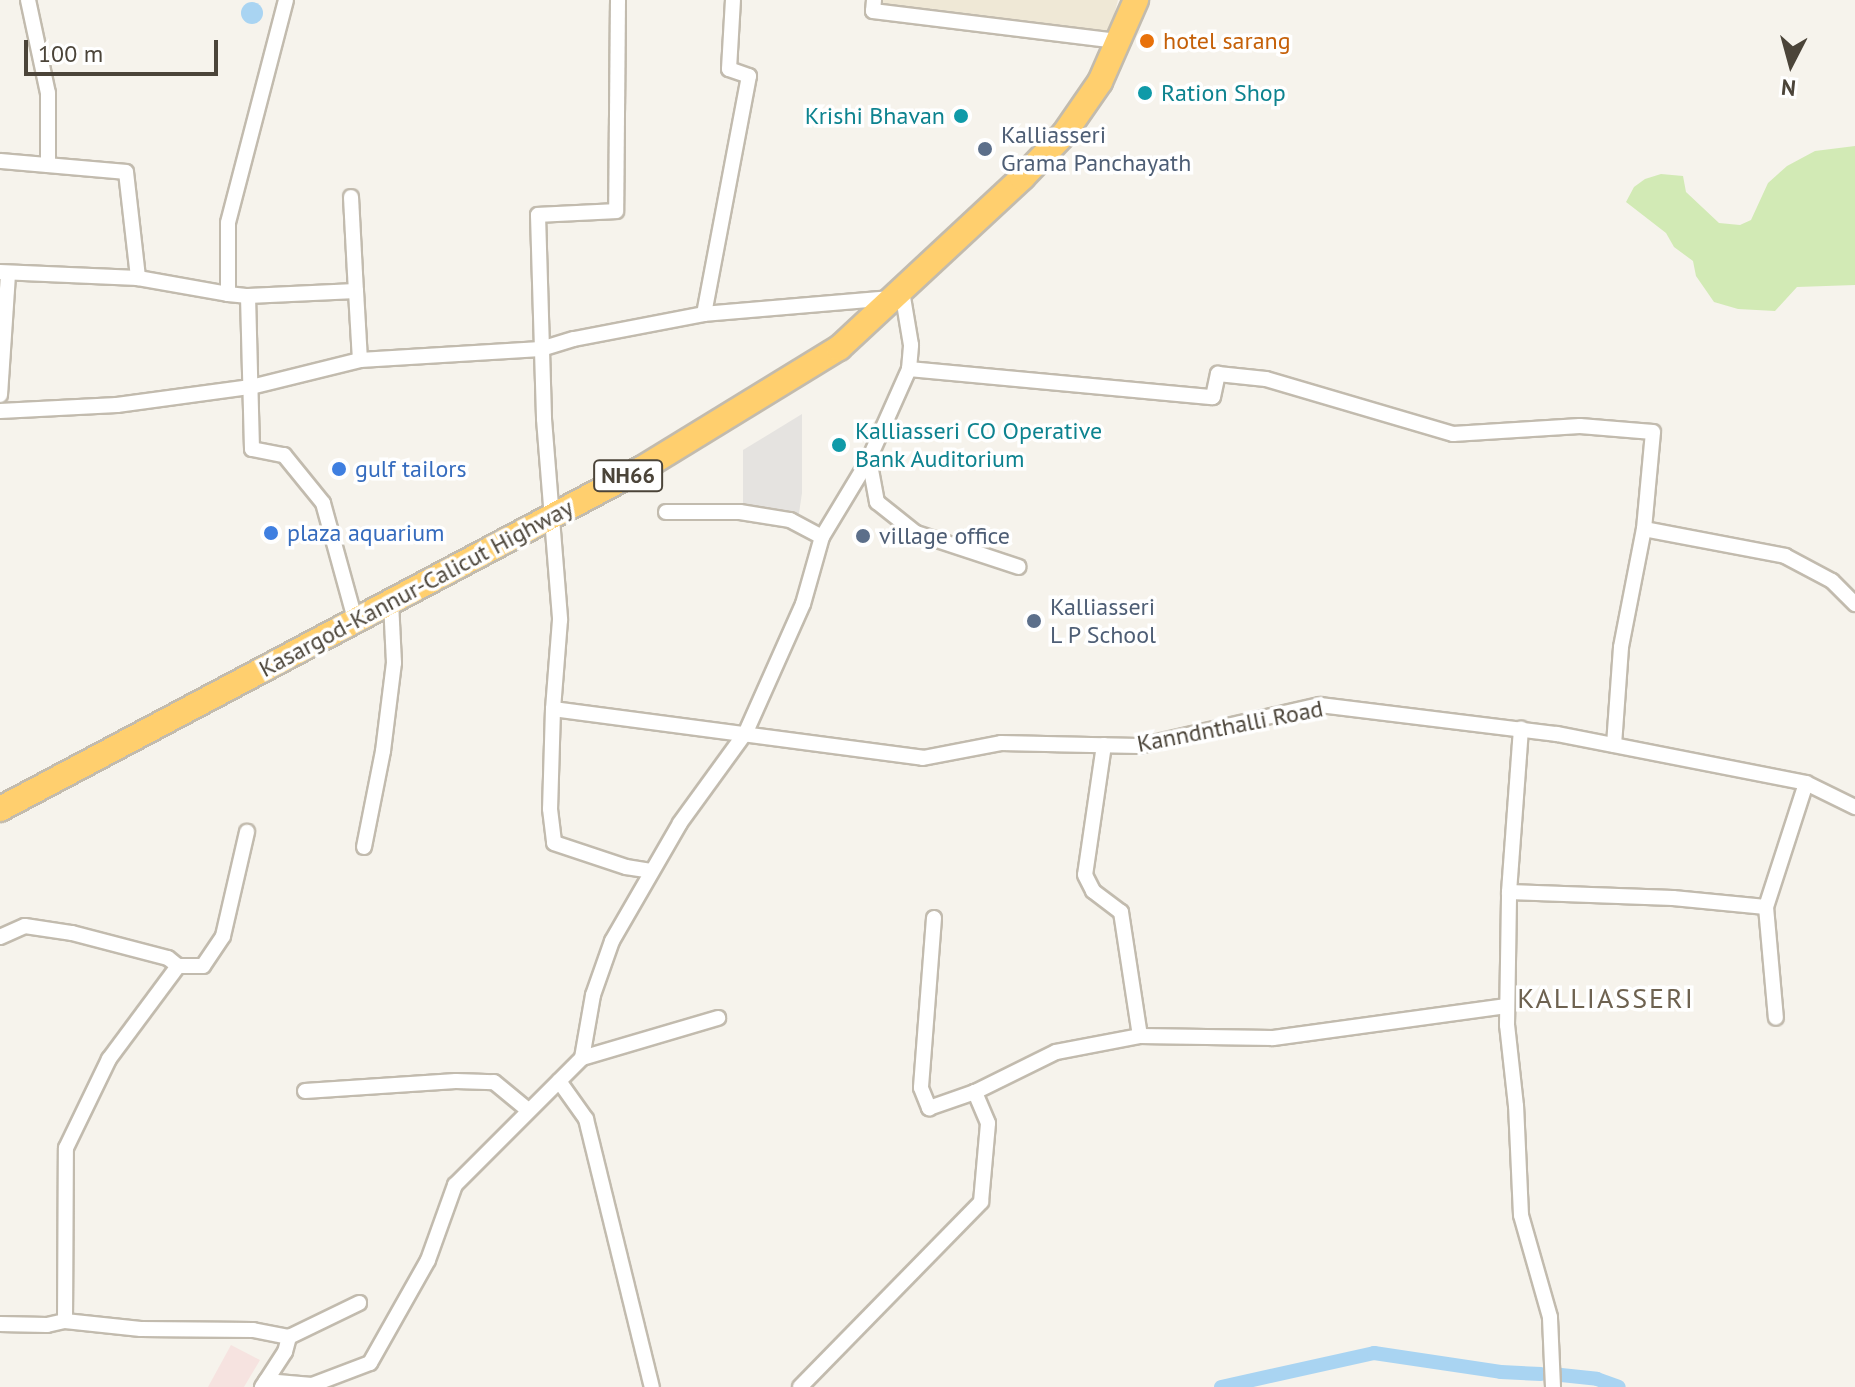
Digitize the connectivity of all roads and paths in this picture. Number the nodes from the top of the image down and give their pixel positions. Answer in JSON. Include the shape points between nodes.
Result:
{"nodes":[{"id":1,"x":28,"y":0,"type":"edge"},
{"id":2,"x":286,"y":0,"type":"edge"},
{"id":3,"x":618,"y":0,"type":"edge"},
{"id":4,"x":733,"y":0,"type":"edge"},
{"id":5,"x":874,"y":0,"type":"edge"},
{"id":6,"x":1136,"y":0,"type":"edge"},
{"id":7,"x":1119,"y":41,"type":"junction"},
{"id":8,"x":0,"y":161,"type":"edge"},
{"id":9,"x":48,"y":165,"type":"junction"},
{"id":10,"x":351,"y":197,"type":"dead end"},
{"id":11,"x":4,"y":272,"type":"edge"},
{"id":12,"x":138,"y":278,"type":"junction"},
{"id":13,"x":356,"y":291,"type":"junction"},
{"id":14,"x":228,"y":294,"type":"junction"},
{"id":15,"x":898,"y":294,"type":"junction"},
{"id":16,"x":248,"y":296,"type":"junction"},
{"id":17,"x":704,"y":314,"type":"junction"},
{"id":18,"x":541,"y":349,"type":"junction"},
{"id":19,"x":360,"y":360,"type":"junction"},
{"id":20,"x":909,"y":369,"type":"junction"},
{"id":21,"x":251,"y":387,"type":"junction"},
{"id":22,"x":0,"y":395,"type":"edge"},
{"id":23,"x":0,"y":411,"type":"edge"},
{"id":24,"x":869,"y":459,"type":"junction"},
{"id":25,"x":666,"y":512,"type":"dead end"},
{"id":26,"x":552,"y":515,"type":"junction"},
{"id":27,"x":1644,"y":529,"type":"junction"},
{"id":28,"x":822,"y":537,"type":"junction"},
{"id":29,"x":1019,"y":567,"type":"dead end"},
{"id":30,"x":391,"y":601,"type":"junction"},
{"id":31,"x":1855,"y":604,"type":"edge"},
{"id":32,"x":355,"y":619,"type":"junction"},
{"id":33,"x":553,"y":709,"type":"junction"},
{"id":34,"x":1521,"y":728,"type":"junction"},
{"id":35,"x":746,"y":732,"type":"junction"},
{"id":36,"x":1104,"y":745,"type":"junction"},
{"id":37,"x":1614,"y":745,"type":"junction"},
{"id":38,"x":1806,"y":783,"type":"junction"},
{"id":39,"x":1855,"y":807,"type":"edge"},
{"id":40,"x":0,"y":809,"type":"edge"},
{"id":41,"x":247,"y":832,"type":"dead end"},
{"id":42,"x":364,"y":847,"type":"dead end"},
{"id":43,"x":651,"y":871,"type":"junction"},
{"id":44,"x":1509,"y":892,"type":"junction"},
{"id":45,"x":1766,"y":907,"type":"junction"},
{"id":46,"x":934,"y":918,"type":"dead end"},
{"id":47,"x":0,"y":937,"type":"edge"},
{"id":48,"x":178,"y":966,"type":"junction"},
{"id":49,"x":1507,"y":1006,"type":"junction"},
{"id":50,"x":718,"y":1018,"type":"dead end"},
{"id":51,"x":1776,"y":1018,"type":"dead end"},
{"id":52,"x":1140,"y":1036,"type":"junction"},
{"id":53,"x":582,"y":1058,"type":"junction"},
{"id":54,"x":559,"y":1081,"type":"junction"},
{"id":55,"x":305,"y":1091,"type":"dead end"},
{"id":56,"x":975,"y":1092,"type":"junction"},
{"id":57,"x":528,"y":1110,"type":"junction"},
{"id":58,"x":359,"y":1303,"type":"dead end"},
{"id":59,"x":65,"y":1321,"type":"junction"},
{"id":60,"x":0,"y":1324,"type":"edge"},
{"id":61,"x":289,"y":1337,"type":"junction"},
{"id":62,"x":264,"y":1384,"type":"edge"},
{"id":63,"x":652,"y":1387,"type":"edge"},
{"id":64,"x":800,"y":1387,"type":"edge"},
{"id":65,"x":1553,"y":1387,"type":"edge"}],
"edges":[{"from":1,"to":9,"type":"street","via":[[48,93]]},
{"from":2,"to":14,"type":"street","via":[[228,223]]},
{"from":3,"to":18,"type":"street","via":[[616,211],[538,215]]},
{"from":4,"to":17,"type":"street","via":[[729,69],[749,76]]},
{"from":5,"to":7,"type":"street","via":[[873,11]]},
{"from":6,"to":7,"type":"highway","name":"Kasargod-Kannur-Calicut Highway","number":"NH66"},
{"from":7,"to":15,"type":"highway","name":"Kasargod-Kannur-Calicut Highway","number":"NH66","via":[[1100,82],[1064,134]]},
{"from":8,"to":9,"type":"street"},
{"from":9,"to":12,"type":"street","via":[[126,172]]},
{"from":10,"to":13,"type":"street"},
{"from":11,"to":12,"type":"street"},
{"from":11,"to":22,"type":"street"},
{"from":12,"to":14,"type":"street"},
{"from":13,"to":16,"type":"street"},
{"from":13,"to":19,"type":"street"},
{"from":14,"to":16,"type":"street"},
{"from":15,"to":17,"type":"street"},
{"from":15,"to":20,"type":"street","via":[[911,345]]},
{"from":15,"to":26,"type":"highway","name":"Kasargod-Kannur-Calicut Highway","number":"NH66","via":[[839,348],[643,468]]},
{"from":16,"to":21,"type":"street"},
{"from":17,"to":18,"type":"street"},
{"from":18,"to":19,"type":"street"},
{"from":18,"to":26,"type":"street"},
{"from":19,"to":21,"type":"street"},
{"from":20,"to":24,"type":"street"},
{"from":20,"to":27,"type":"street","via":[[1213,397],[1218,374],[1266,379],[1453,434],[1580,426],[1653,432]]},
{"from":21,"to":23,"type":"street","via":[[117,405]]},
{"from":21,"to":32,"type":"street","via":[[252,449],[284,455],[323,503]]},
{"from":24,"to":28,"type":"street"},
{"from":24,"to":29,"type":"street","via":[[877,502],[916,533]]},
{"from":25,"to":28,"type":"street","via":[[740,512],[790,520]]},
{"from":26,"to":30,"type":"highway","name":"Kasargod-Kannur-Calicut Highway","number":"NH66"},
{"from":26,"to":33,"type":"street","via":[[560,620]]},
{"from":27,"to":31,"type":"street","via":[[1785,556],[1832,581]]},
{"from":27,"to":37,"type":"street","via":[[1621,647]]},
{"from":28,"to":35,"type":"street","via":[[803,604]]},
{"from":30,"to":32,"type":"highway","name":"Kasargod-Kannur-Calicut Highway","number":"NH66"},
{"from":30,"to":42,"type":"street","via":[[394,663]]},
{"from":32,"to":40,"type":"highway","name":"Kasargod-Kannur-Calicut Highway","number":"NH66"},
{"from":33,"to":35,"type":"street","name":"Kanndnthalli Road"},
{"from":33,"to":43,"type":"street","via":[[554,843]]},
{"from":34,"to":36,"type":"street","name":"Kanndnthalli Road","via":[[1320,705],[1139,746]]},
{"from":34,"to":37,"type":"street","name":"Kanndnthalli Road"},
{"from":34,"to":44,"type":"street"},
{"from":35,"to":36,"type":"street","name":"Kanndnthalli Road","via":[[923,758],[1001,743]]},
{"from":35,"to":43,"type":"street"},
{"from":36,"to":52,"type":"street","via":[[1085,875],[1093,891],[1121,912]]},
{"from":37,"to":38,"type":"street","name":"Kanndnthalli Road"},
{"from":38,"to":39,"type":"street","name":"Kanndnthalli Road"},
{"from":38,"to":45,"type":"street"},
{"from":41,"to":48,"type":"street","via":[[223,936],[203,966]]},
{"from":43,"to":53,"type":"street","via":[[612,941],[593,995]]},
{"from":44,"to":45,"type":"street"},
{"from":44,"to":49,"type":"street"},
{"from":45,"to":51,"type":"street"},
{"from":46,"to":56,"type":"street","via":[[921,1088],[929,1108]]},
{"from":47,"to":48,"type":"street","via":[[25,926],[40,928],[168,958]]},
{"from":48,"to":59,"type":"street","via":[[109,1059],[66,1148]]},
{"from":49,"to":52,"type":"street","via":[[1273,1038]]},
{"from":49,"to":65,"type":"street","via":[[1521,1215],[1550,1317]]},
{"from":50,"to":53,"type":"street"},
{"from":52,"to":56,"type":"street","via":[[1056,1052]]},
{"from":53,"to":54,"type":"street"},
{"from":54,"to":57,"type":"street"},
{"from":54,"to":63,"type":"street","via":[[586,1119]]},
{"from":55,"to":57,"type":"street","via":[[494,1082]]},
{"from":56,"to":64,"type":"street","via":[[988,1123],[981,1202]]},
{"from":57,"to":62,"type":"street","via":[[455,1185],[428,1260],[370,1363],[312,1385]]},
{"from":58,"to":61,"type":"street"},
{"from":59,"to":60,"type":"street"},
{"from":59,"to":61,"type":"street","via":[[141,1329],[253,1330]]},
{"from":61,"to":62,"type":"street"}]}
